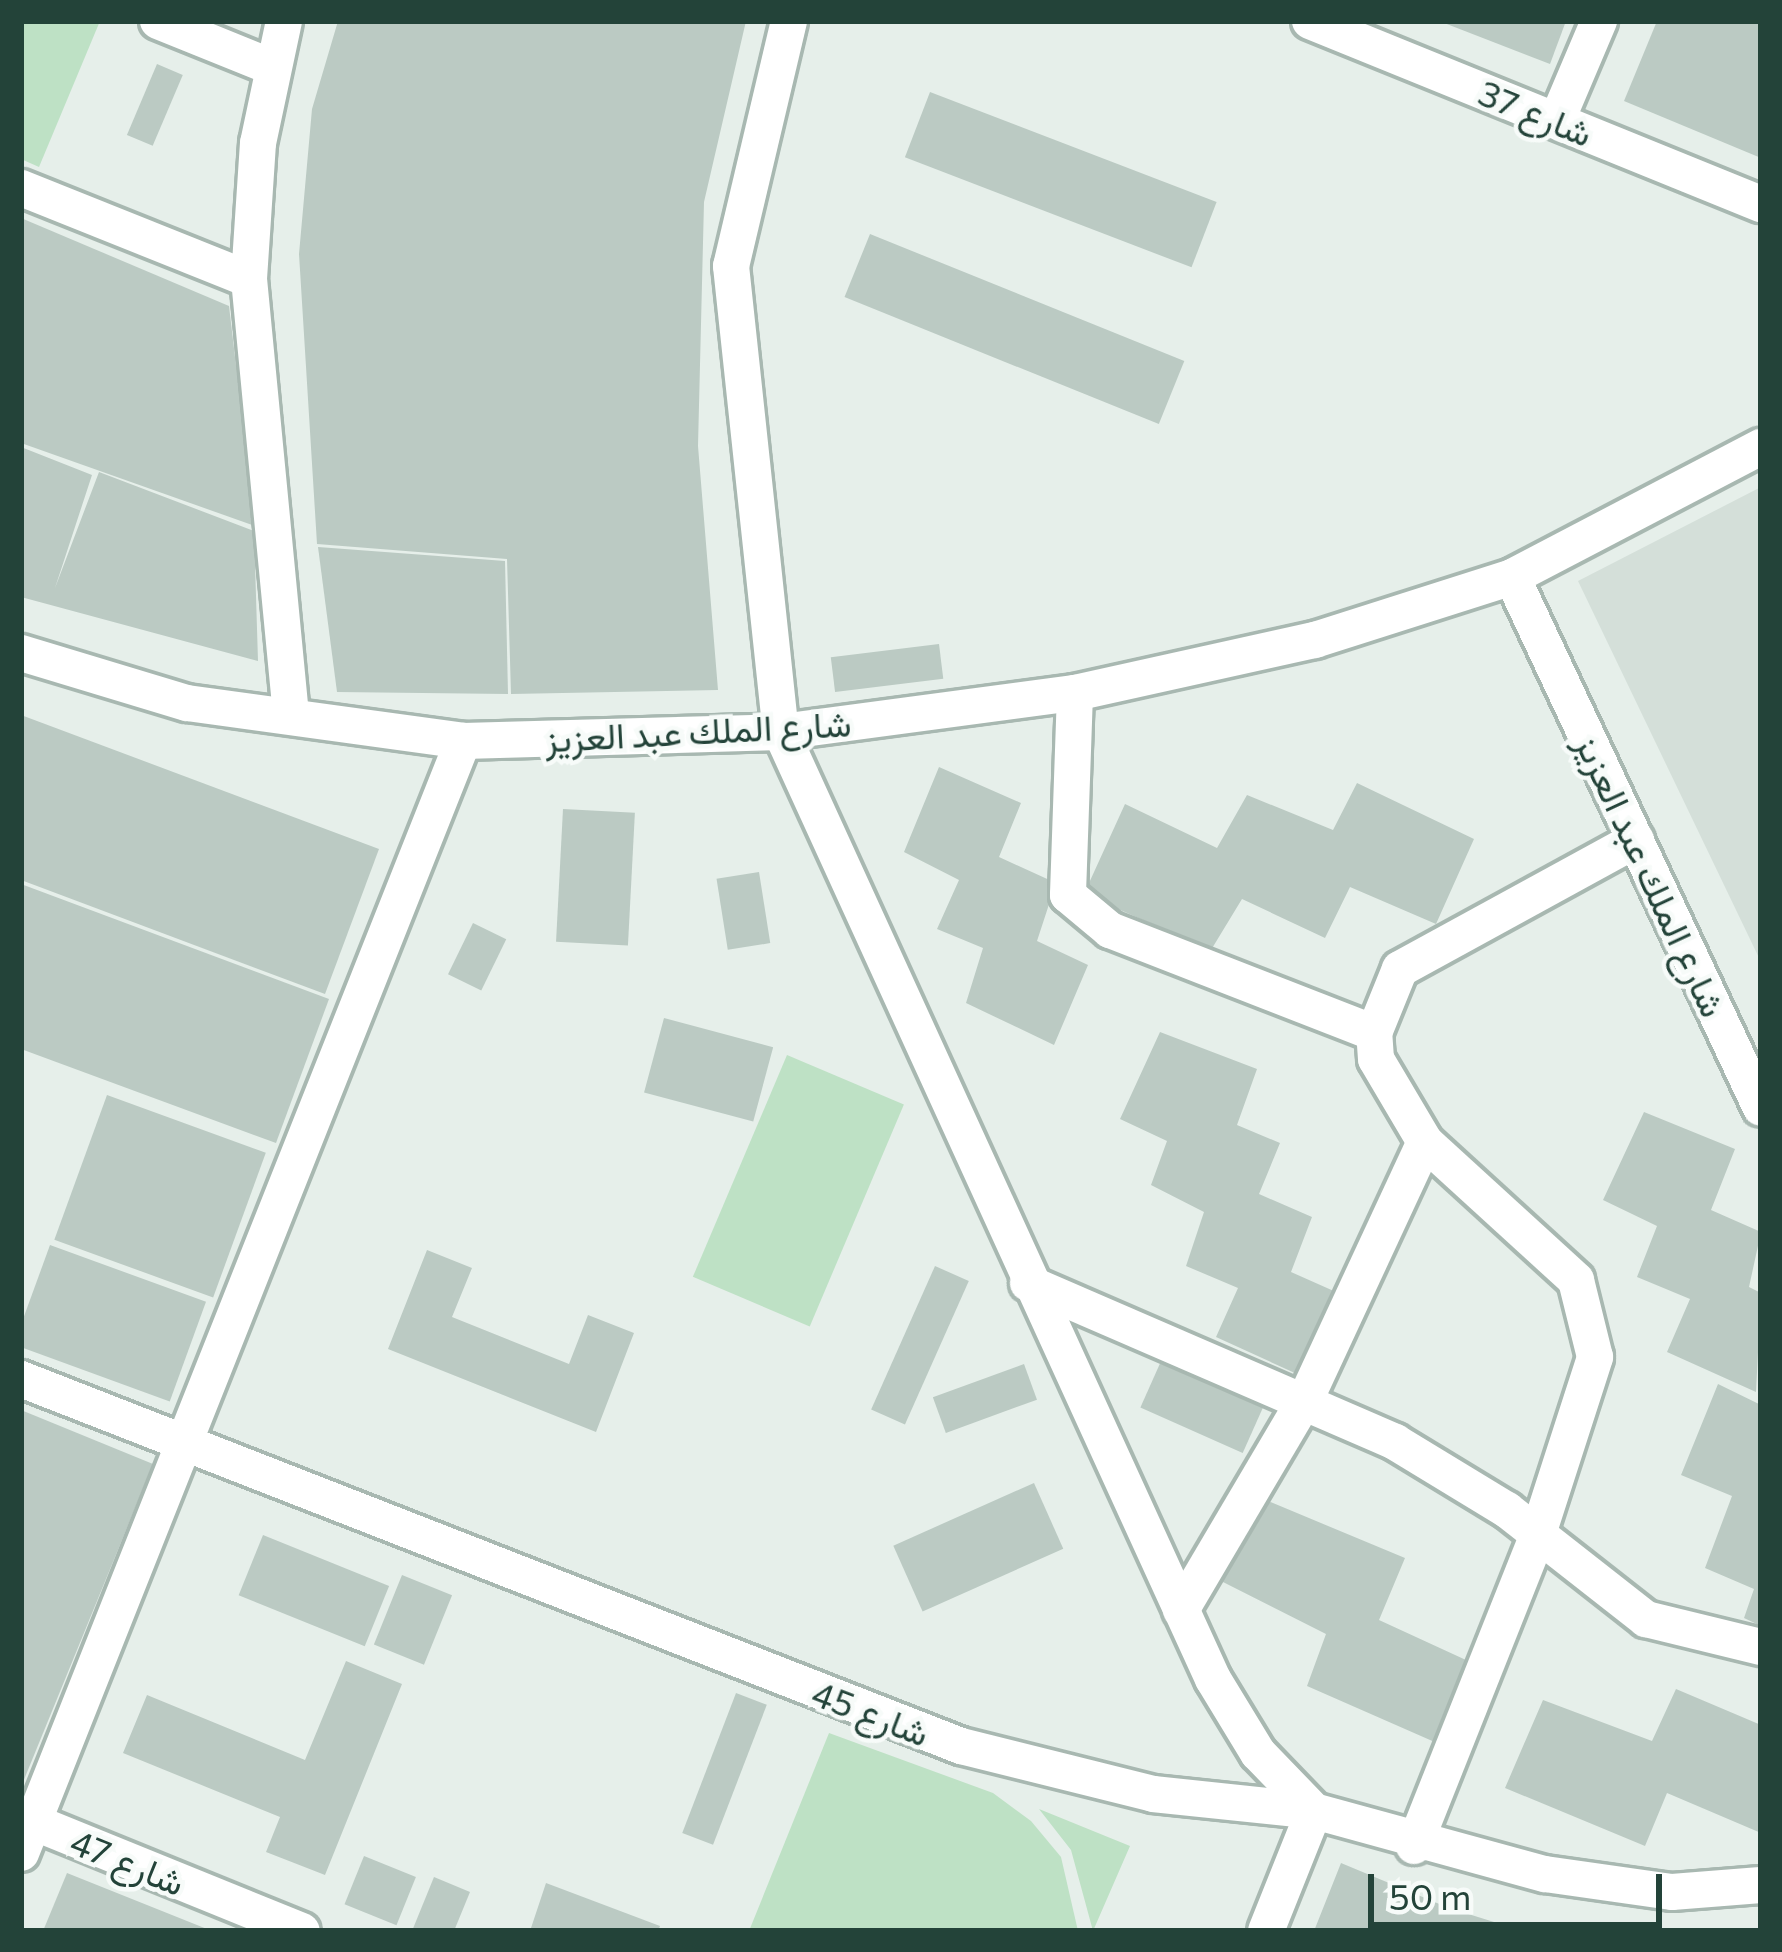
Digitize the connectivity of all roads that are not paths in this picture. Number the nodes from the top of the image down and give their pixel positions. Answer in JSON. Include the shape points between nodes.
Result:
{"nodes":[{"id":1,"x":158,"y":21,"type":"edge"},
{"id":2,"x":284,"y":21,"type":"edge"},
{"id":3,"x":789,"y":21,"type":"edge"},
{"id":4,"x":1310,"y":21,"type":"edge"},
{"id":5,"x":1599,"y":21,"type":"edge"},
{"id":6,"x":272,"y":67,"type":"junction"},
{"id":7,"x":1557,"y":120,"type":"junction"},
{"id":8,"x":21,"y":188,"type":"edge"},
{"id":9,"x":1761,"y":204,"type":"edge"},
{"id":10,"x":249,"y":279,"type":"junction"},
{"id":11,"x":1761,"y":447,"type":"edge"},
{"id":12,"x":1513,"y":577,"type":"junction"},
{"id":13,"x":21,"y":653,"type":"edge"},
{"id":14,"x":1075,"y":693,"type":"junction"},
{"id":15,"x":291,"y":715,"type":"junction"},
{"id":16,"x":781,"y":732,"type":"junction"},
{"id":17,"x":463,"y":741,"type":"junction"},
{"id":18,"x":1636,"y":840,"type":"junction"},
{"id":19,"x":1374,"y":1033,"type":"junction"},
{"id":20,"x":1761,"y":1108,"type":"edge"},
{"id":21,"x":1425,"y":1142,"type":"junction"},
{"id":22,"x":1028,"y":1283,"type":"junction"},
{"id":23,"x":21,"y":1379,"type":"edge"},
{"id":24,"x":1307,"y":1396,"type":"junction"},
{"id":25,"x":184,"y":1445,"type":"junction"},
{"id":26,"x":1538,"y":1534,"type":"junction"},
{"id":27,"x":1181,"y":1610,"type":"junction"},
{"id":28,"x":1761,"y":1647,"type":"edge"},
{"id":29,"x":1314,"y":1811,"type":"junction"},
{"id":30,"x":25,"y":1831,"type":"edge"},
{"id":31,"x":1414,"y":1846,"type":"junction"},
{"id":32,"x":1761,"y":1885,"type":"edge"},
{"id":33,"x":302,"y":1931,"type":"edge"},
{"id":34,"x":1266,"y":1931,"type":"edge"}],
"edges":[{"from":1,"to":6,"type":"street"},
{"from":2,"to":6,"type":"street"},
{"from":3,"to":16,"type":"street","via":[[731,266]]},
{"from":4,"to":7,"type":"street","name":"شارع 37"},
{"from":5,"to":7,"type":"street"},
{"from":6,"to":10,"type":"street"},
{"from":7,"to":9,"type":"street","name":"شارع 37"},
{"from":8,"to":10,"type":"street"},
{"from":10,"to":15,"type":"street"},
{"from":11,"to":12,"type":"street","name":"شارع الملك عبد العزيز"},
{"from":12,"to":14,"type":"street","name":"شارع الملك عبد العزيز","via":[[1315,640]]},
{"from":12,"to":18,"type":"street","name":"شارع الملك عبد العزيز"},
{"from":13,"to":15,"type":"street","name":"شارع الملك عبد العزيز","via":[[187,703]]},
{"from":14,"to":16,"type":"street","name":"شارع الملك عبد العزيز"},
{"from":14,"to":19,"type":"street","via":[[1068,895],[1110,930]]},
{"from":15,"to":17,"type":"street","name":"شارع الملك عبد العزيز"},
{"from":16,"to":17,"type":"street","name":"شارع الملك عبد العزيز"},
{"from":16,"to":22,"type":"street"},
{"from":17,"to":25,"type":"street"},
{"from":18,"to":19,"type":"street","via":[[1400,969]]},
{"from":18,"to":20,"type":"street","name":"شارع الملك عبد العزيز"},
{"from":19,"to":21,"type":"street","via":[[1376,1060]]},
{"from":21,"to":24,"type":"street"},
{"from":21,"to":26,"type":"street","via":[[1576,1280],[1590,1316],[1594,1357]]},
{"from":22,"to":24,"type":"street"},
{"from":22,"to":27,"type":"street"},
{"from":23,"to":25,"type":"street","name":"شارع 45"},
{"from":24,"to":26,"type":"street"},
{"from":24,"to":27,"type":"street"},
{"from":25,"to":29,"type":"street","name":"شارع 45","via":[[961,1746],[1153,1794]]},
{"from":25,"to":30,"type":"street"},
{"from":26,"to":28,"type":"street","via":[[1646,1619]]},
{"from":26,"to":31,"type":"street"},
{"from":27,"to":29,"type":"street","via":[[1258,1754]]},
{"from":29,"to":31,"type":"street","name":"شارع 45"},
{"from":29,"to":34,"type":"street"},
{"from":30,"to":33,"type":"street","name":"شارع 47"},
{"from":31,"to":32,"type":"street","name":"شارع 45","via":[[1672,1892]]}]}
